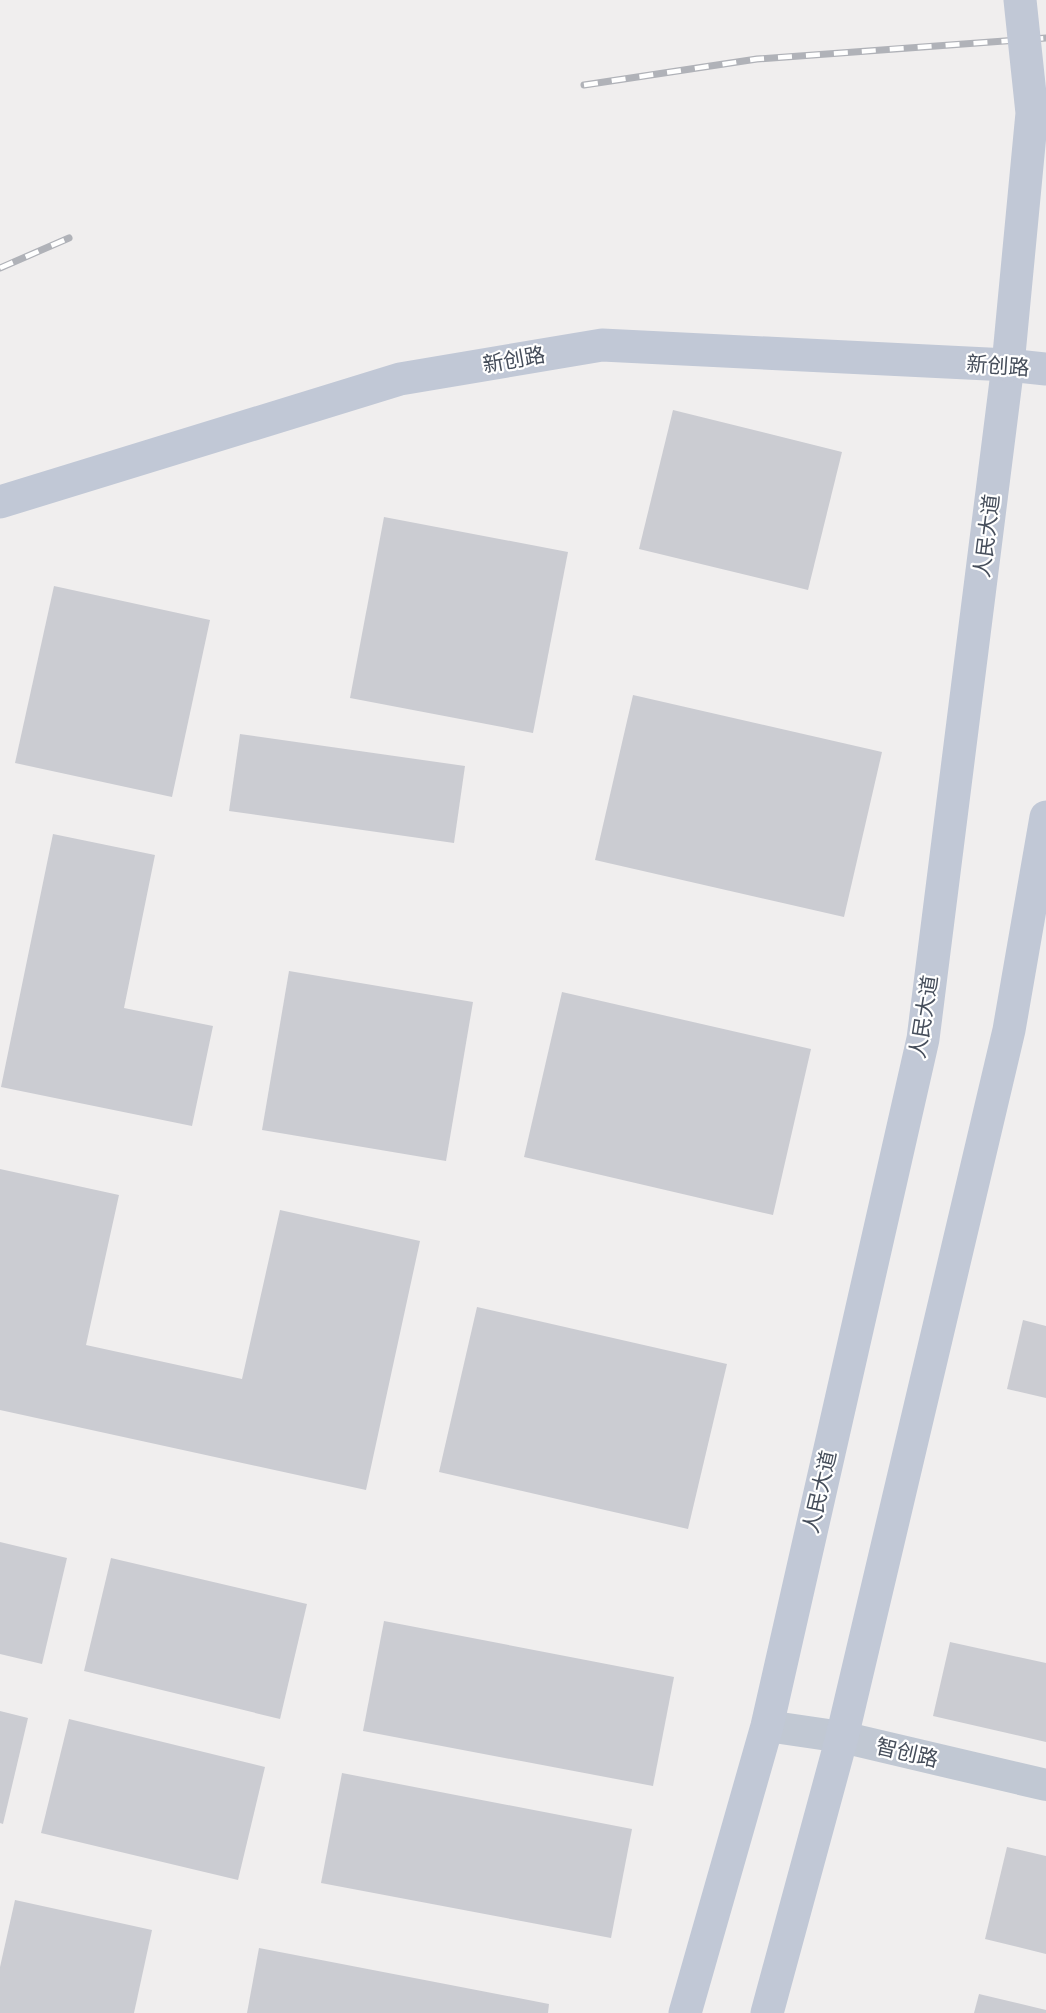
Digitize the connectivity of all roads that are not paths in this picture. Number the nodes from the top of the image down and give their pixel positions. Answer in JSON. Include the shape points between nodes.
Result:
{"nodes":[{"id":1,"x":1020,"y":0,"type":"edge"},
{"id":2,"x":1008,"y":365,"type":"junction"},
{"id":3,"x":1046,"y":369,"type":"edge"},
{"id":4,"x":0,"y":502,"type":"edge"},
{"id":5,"x":1046,"y":817,"type":"edge"},
{"id":6,"x":767,"y":1726,"type":"junction"},
{"id":7,"x":842,"y":1737,"type":"junction"},
{"id":8,"x":1046,"y":1785,"type":"edge"},
{"id":9,"x":685,"y":2013,"type":"edge"},
{"id":10,"x":767,"y":2013,"type":"edge"}],
"edges":[{"from":1,"to":2,"type":"main road","name":"人民大道","bridge":true,"via":[[1032,113]]},
{"from":2,"to":3,"type":"main road","name":"新创路"},
{"from":2,"to":4,"type":"main road","name":"新创路","via":[[602,345],[400,379]]},
{"from":2,"to":6,"type":"main road","name":"人民大道","via":[[923,1039]]},
{"from":5,"to":7,"type":"main road","via":[[1009,1030]]},
{"from":6,"to":7,"type":"street","name":"智创路"},
{"from":6,"to":9,"type":"main road","name":"人民大道"},
{"from":7,"to":8,"type":"street","name":"智创路"},
{"from":7,"to":10,"type":"main road"}]}
